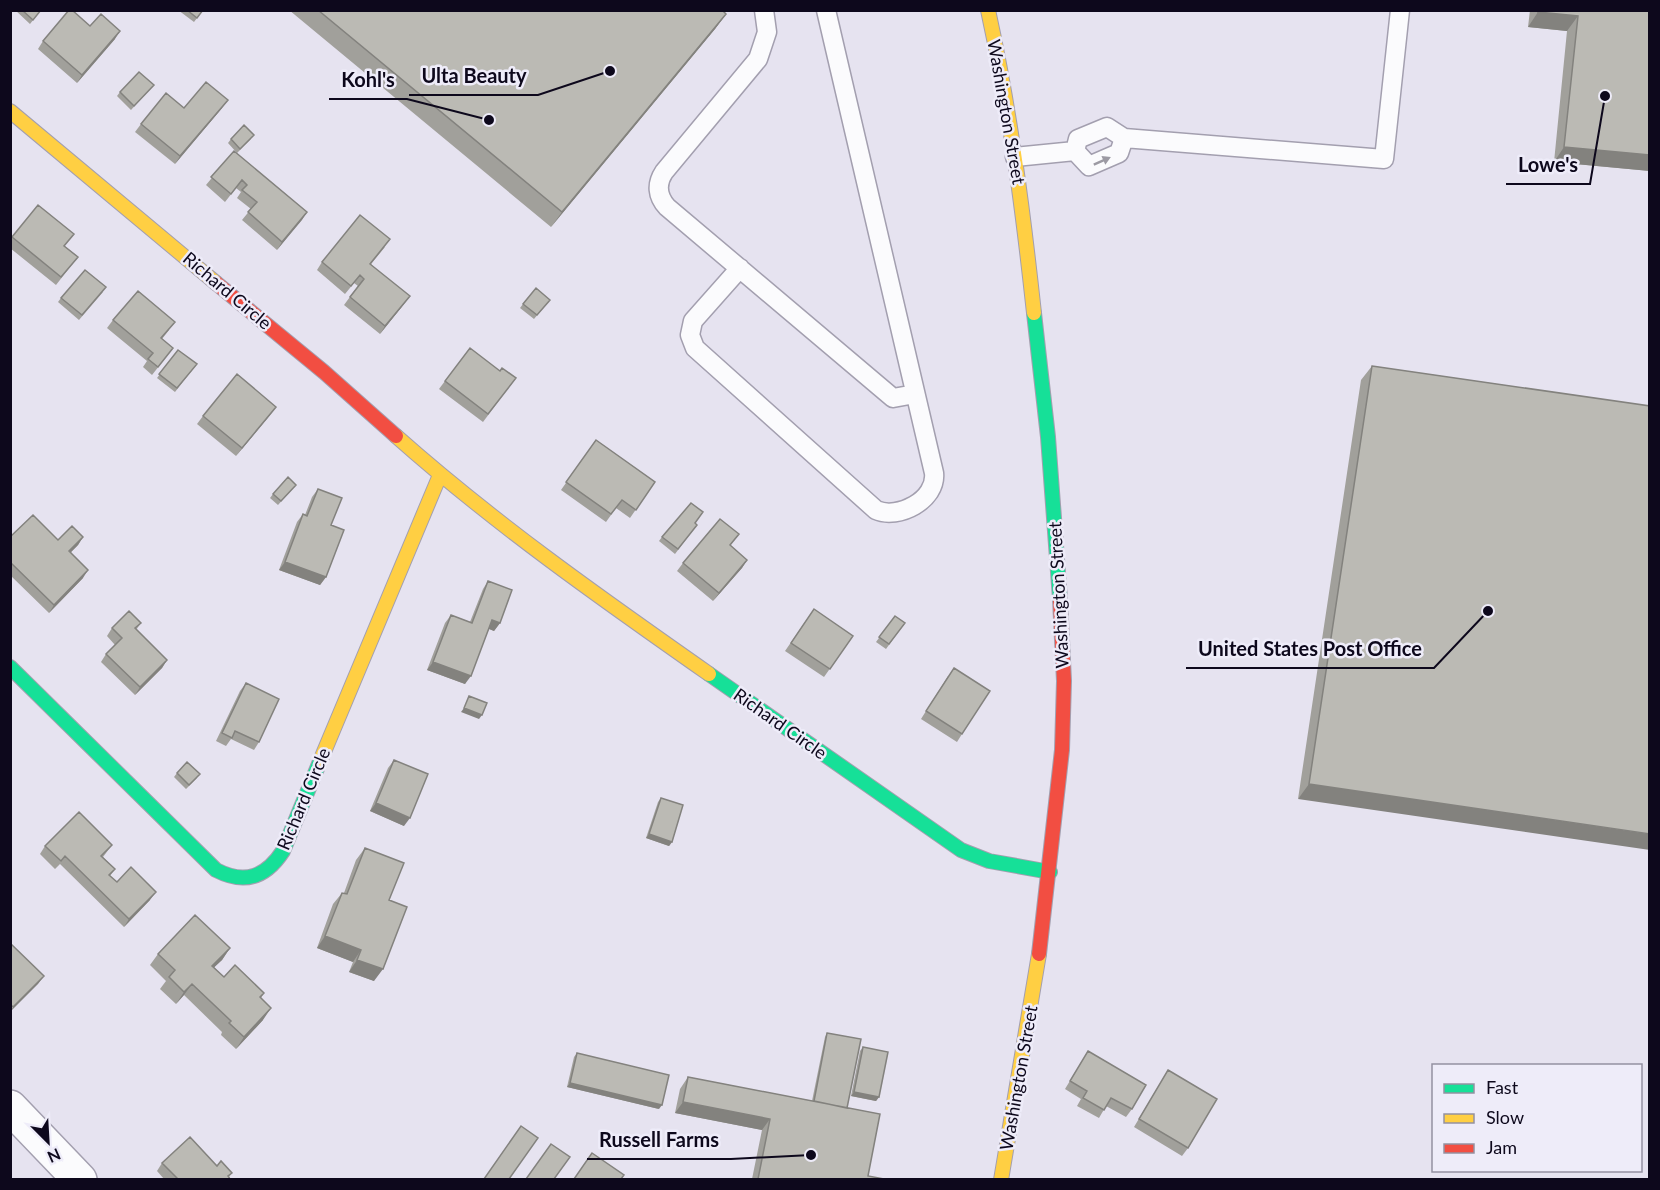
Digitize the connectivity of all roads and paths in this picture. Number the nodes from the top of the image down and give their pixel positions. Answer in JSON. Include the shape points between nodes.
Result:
{"nodes":[{"id":1,"x":764,"y":10,"type":"edge"},
{"id":2,"x":826,"y":10,"type":"edge"},
{"id":3,"x":988,"y":10,"type":"edge"},
{"id":4,"x":999,"y":10,"type":"edge"},
{"id":5,"x":1400,"y":10,"type":"edge"},
{"id":6,"x":991,"y":26,"type":"junction"},
{"id":7,"x":10,"y":111,"type":"edge"},
{"id":8,"x":1124,"y":138,"type":"junction"},
{"id":9,"x":1075,"y":151,"type":"junction"},
{"id":10,"x":1015,"y":157,"type":"junction"},
{"id":11,"x":740,"y":268,"type":"junction"},
{"id":12,"x":915,"y":394,"type":"junction"},
{"id":13,"x":440,"y":475,"type":"junction"},
{"id":14,"x":10,"y":667,"type":"edge"},
{"id":15,"x":1050,"y":872,"type":"junction"},
{"id":16,"x":10,"y":1107,"type":"edge"},
{"id":17,"x":80,"y":1179,"type":"edge"},
{"id":18,"x":1001,"y":1179,"type":"edge"}],
"edges":[{"from":1,"to":11,"type":"lane","via":[[767,32],[758,59],[664,172],[659,185],[664,203]]},
{"from":2,"to":12,"type":"lane"},
{"from":3,"to":6,"type":"street","name":"Washington Street"},
{"from":4,"to":6,"type":"street"},
{"from":5,"to":8,"type":"lane","via":[[1384,159]]},
{"from":6,"to":10,"type":"street","name":"Washington Street"},
{"from":7,"to":13,"type":"street","name":"Richard Circle","via":[[324,372]]},
{"from":8,"to":9,"type":"lane","via":[[1107,128],[1078,139]]},
{"from":9,"to":8,"type":"lane","one_way":true,"via":[[1089,166],[1119,153]]},
{"from":9,"to":10,"type":"lane"},
{"from":10,"to":15,"type":"street","name":"Washington Street","via":[[1048,437],[1062,626],[1064,710]]},
{"from":11,"to":12,"type":"lane","via":[[893,398]]},
{"from":11,"to":12,"type":"lane","via":[[693,321],[692,344],[873,508],[884,513],[897,513],[921,501],[933,487],[934,473]]},
{"from":13,"to":14,"type":"street","name":"Richard Circle","via":[[283,851],[275,863],[257,876],[229,877],[210,865]]},
{"from":13,"to":15,"type":"street","name":"Richard Circle","via":[[615,608],[961,849],[989,861]]},
{"from":15,"to":18,"type":"street","name":"Washington Street"},
{"from":16,"to":17,"type":"street"}]}
